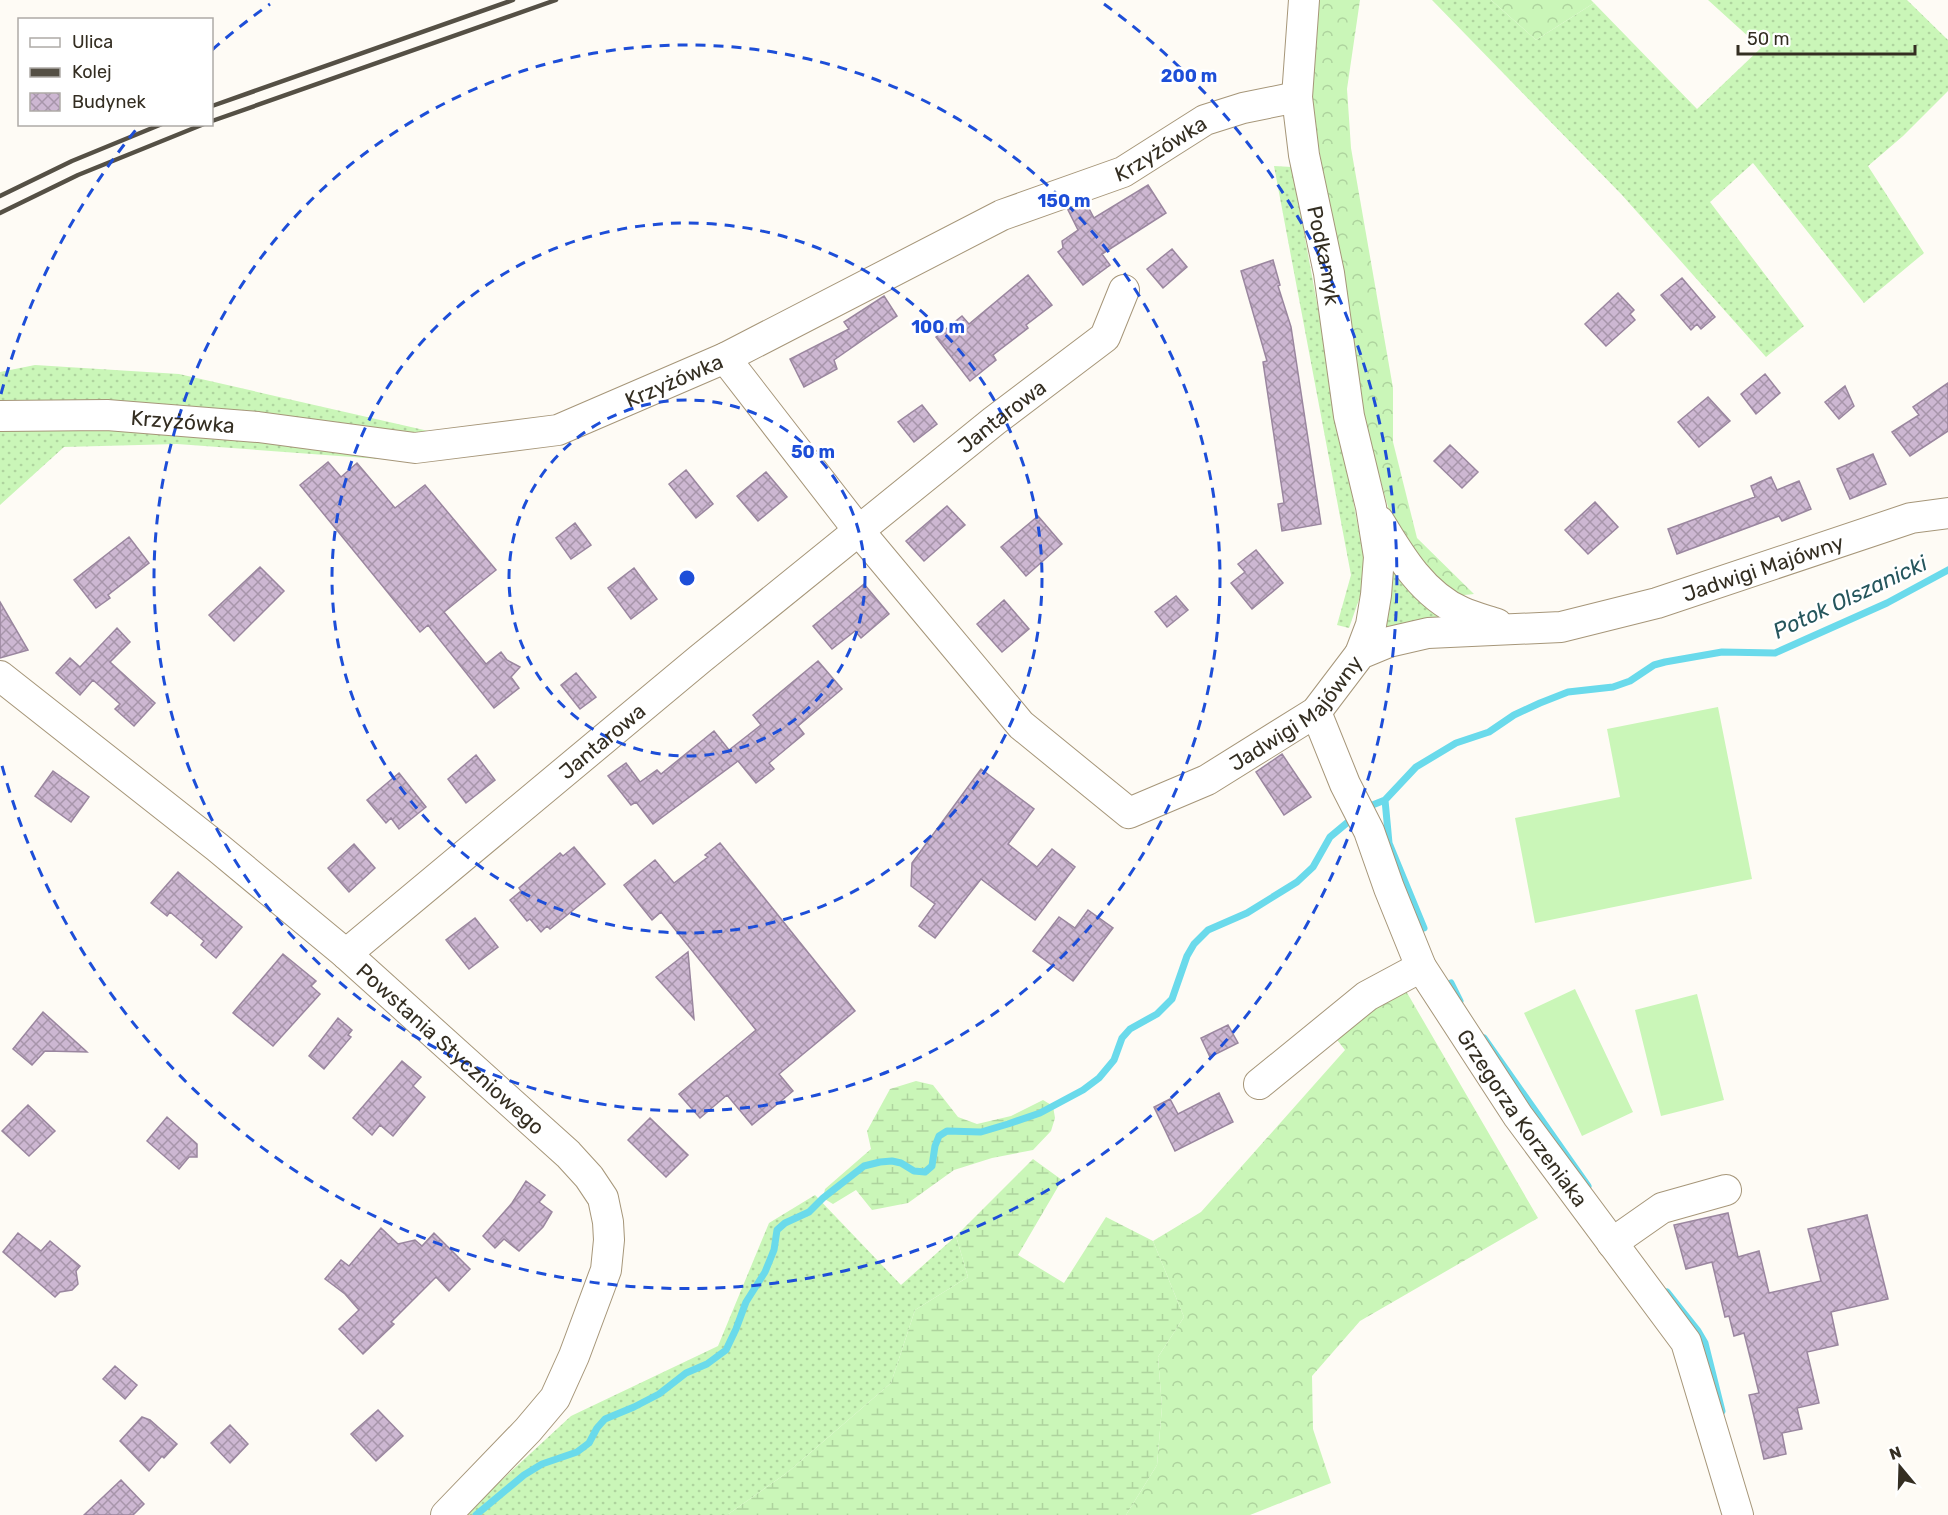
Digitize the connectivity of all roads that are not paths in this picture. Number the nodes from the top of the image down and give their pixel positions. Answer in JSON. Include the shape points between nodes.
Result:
{"nodes":[{"id":1,"x":1304,"y":0,"type":"edge"},
{"id":2,"x":1297,"y":97,"type":"junction"},
{"id":3,"x":1124,"y":290,"type":"dead end"},
{"id":4,"x":725,"y":358,"type":"junction"},
{"id":5,"x":0,"y":416,"type":"edge"},
{"id":6,"x":1371,"y":507,"type":"junction"},
{"id":7,"x":1948,"y":513,"type":"edge"},
{"id":8,"x":859,"y":531,"type":"junction"},
{"id":9,"x":1514,"y":629,"type":"junction"},
{"id":10,"x":1360,"y":654,"type":"junction"},
{"id":11,"x":0,"y":676,"type":"edge"},
{"id":12,"x":1316,"y":712,"type":"junction"},
{"id":13,"x":345,"y":954,"type":"junction"},
{"id":14,"x":1421,"y":967,"type":"junction"},
{"id":15,"x":1259,"y":1084,"type":"dead end"},
{"id":16,"x":1726,"y":1190,"type":"dead end"},
{"id":17,"x":1612,"y":1243,"type":"junction"},
{"id":18,"x":446,"y":1515,"type":"edge"},
{"id":19,"x":1738,"y":1515,"type":"edge"}],
"edges":[{"from":1,"to":2,"type":"street","name":"Podkamyk"},
{"from":2,"to":4,"type":"street","name":"Krzyżówka","via":[[1205,120],[1123,172],[1002,215]]},
{"from":2,"to":6,"type":"street","name":"Podkamyk","via":[[1304,155],[1329,273],[1349,417]]},
{"from":3,"to":8,"type":"street","name":"Jantarowa","via":[[1105,337]]},
{"from":4,"to":5,"type":"street","name":"Krzyżówka","via":[[558,430],[415,448],[258,427],[107,415]]},
{"from":4,"to":8,"type":"street"},
{"from":6,"to":9,"type":"street","name":"Podkamyk","via":[[1399,555],[1429,591],[1461,612]]},
{"from":6,"to":10,"type":"street","name":"Podkamyk","via":[[1379,557],[1371,625]]},
{"from":7,"to":9,"type":"street","name":"Jadwigi Majówny","via":[[1911,518],[1657,603],[1561,627]]},
{"from":8,"to":12,"type":"street","name":"Jadwigi Majówny","via":[[1021,725],[1129,813],[1207,780]]},
{"from":8,"to":13,"type":"street","name":"Jantarowa"},
{"from":9,"to":10,"type":"street","name":"Jadwigi Majówny","via":[[1428,633]]},
{"from":10,"to":12,"type":"street","name":"Jadwigi Majówny"},
{"from":11,"to":13,"type":"street","name":"Powstania Styczniowego","via":[[217,847]]},
{"from":12,"to":14,"type":"street","name":"Grzegorza Korzeniaka","via":[[1369,831]]},
{"from":13,"to":18,"type":"street","name":"Powstania Styczniowego","via":[[568,1154],[603,1198],[608,1222],[606,1270],[555,1398]]},
{"from":14,"to":15,"type":"street","via":[[1367,996]]},
{"from":14,"to":17,"type":"street","name":"Grzegorza Korzeniaka","via":[[1518,1116]]},
{"from":16,"to":17,"type":"street","via":[[1662,1208]]},
{"from":17,"to":19,"type":"street","name":"Grzegorza Korzeniaka","via":[[1686,1342]]}]}
